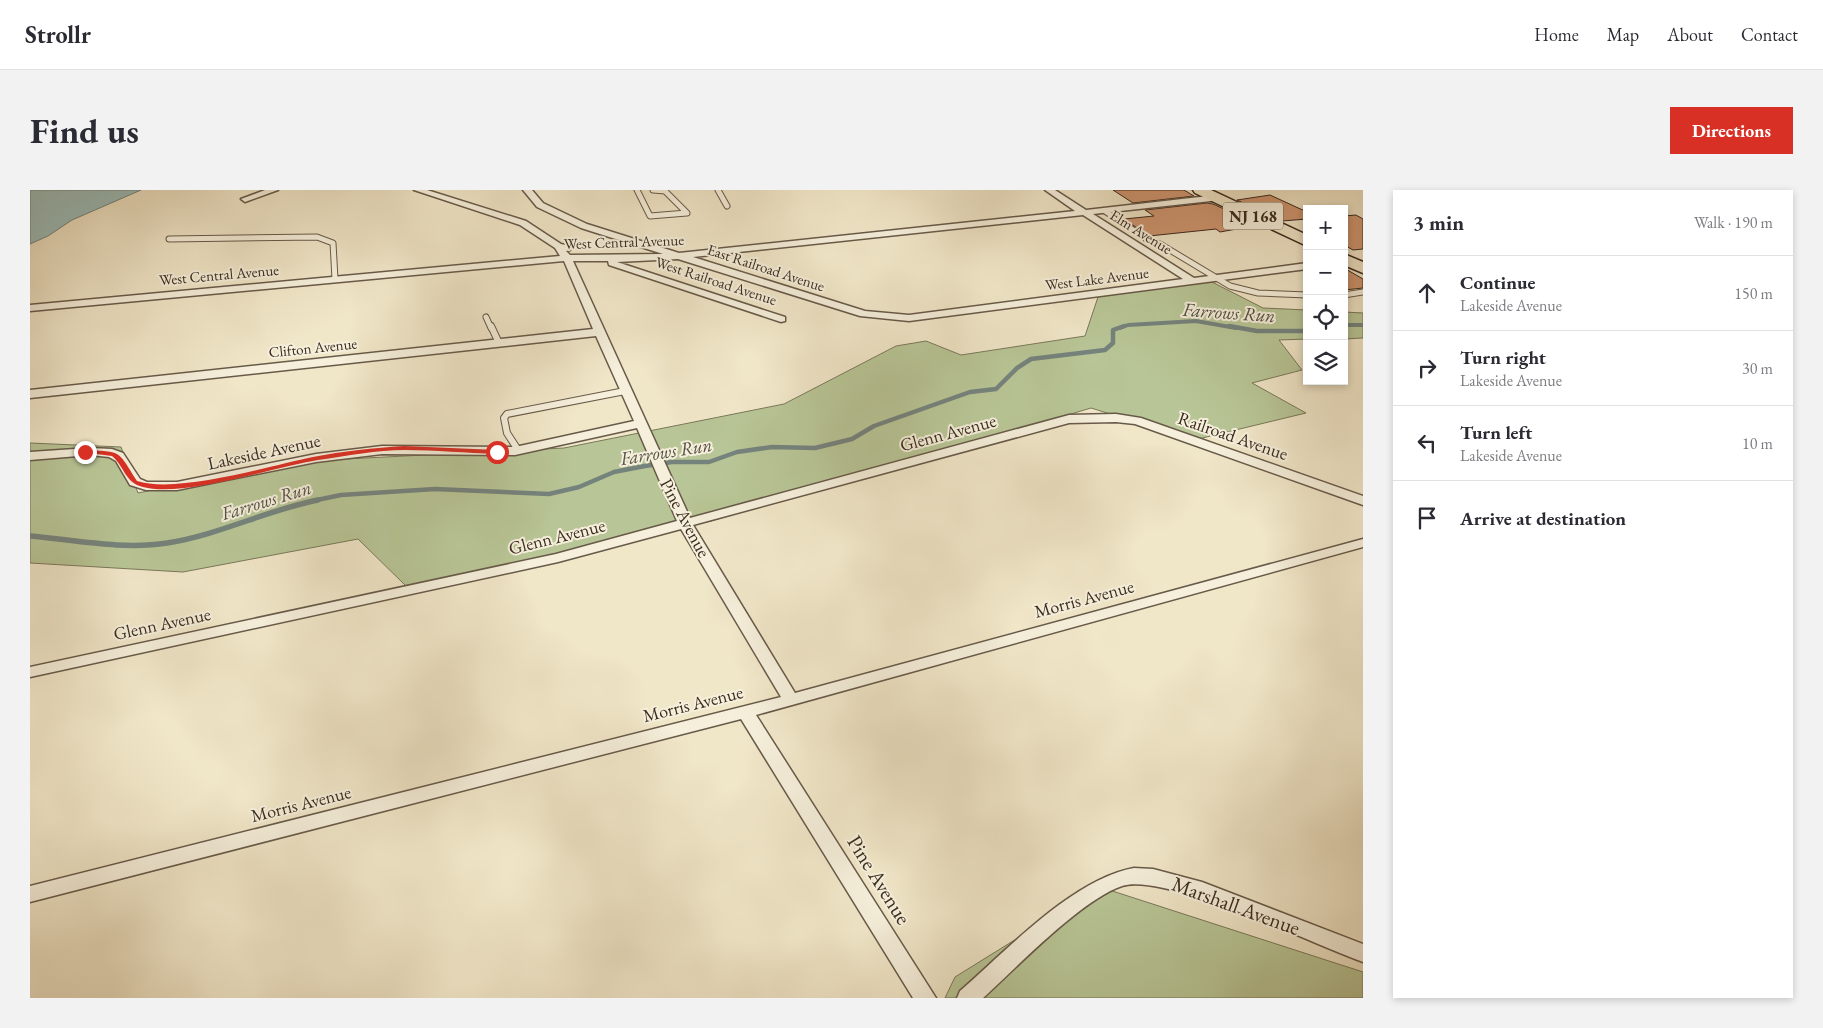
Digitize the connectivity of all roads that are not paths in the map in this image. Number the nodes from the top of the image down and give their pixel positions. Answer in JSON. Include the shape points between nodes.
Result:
{"nodes":[{"id":1,"x":274,"y":190,"type":"edge"},
{"id":2,"x":418,"y":190,"type":"edge"},
{"id":3,"x":527,"y":190,"type":"edge"},
{"id":4,"x":637,"y":190,"type":"edge"},
{"id":5,"x":653,"y":190,"type":"edge"},
{"id":6,"x":718,"y":190,"type":"edge"},
{"id":7,"x":1049,"y":190,"type":"edge"},
{"id":8,"x":1208,"y":192,"type":"edge"},
{"id":9,"x":245,"y":199,"type":"dead end"},
{"id":10,"x":727,"y":206,"type":"dead end"},
{"id":11,"x":1105,"y":211,"type":"junction"},
{"id":12,"x":1085,"y":213,"type":"junction"},
{"id":13,"x":1303,"y":238,"type":"edge"},
{"id":14,"x":169,"y":239,"type":"dead end"},
{"id":15,"x":1148,"y":240,"type":"junction"},
{"id":16,"x":1130,"y":242,"type":"junction"},
{"id":17,"x":558,"y":246,"type":"junction"},
{"id":18,"x":680,"y":256,"type":"junction"},
{"id":19,"x":567,"y":258,"type":"junction"},
{"id":20,"x":599,"y":259,"type":"junction"},
{"id":21,"x":1348,"y":261,"type":"edge"},
{"id":22,"x":1303,"y":267,"type":"edge"},
{"id":23,"x":1363,"y":268,"type":"edge"},
{"id":24,"x":1216,"y":278,"type":"junction"},
{"id":25,"x":335,"y":280,"type":"junction"},
{"id":26,"x":1192,"y":281,"type":"junction"},
{"id":27,"x":1363,"y":292,"type":"edge"},
{"id":28,"x":1348,"y":294,"type":"edge"},
{"id":29,"x":1303,"y":295,"type":"edge"},
{"id":30,"x":30,"y":308,"type":"edge"},
{"id":31,"x":486,"y":317,"type":"dead end"},
{"id":32,"x":781,"y":318,"type":"dead end"},
{"id":33,"x":891,"y":318,"type":"joint"},
{"id":34,"x":599,"y":332,"type":"junction"},
{"id":35,"x":498,"y":343,"type":"junction"},
{"id":36,"x":625,"y":392,"type":"junction"},
{"id":37,"x":30,"y":394,"type":"edge"},
{"id":38,"x":1088,"y":418,"type":"joint"},
{"id":39,"x":639,"y":424,"type":"junction"},
{"id":40,"x":518,"y":450,"type":"junction"},
{"id":41,"x":30,"y":456,"type":"edge"},
{"id":42,"x":1363,"y":501,"type":"edge"},
{"id":43,"x":685,"y":523,"type":"junction"},
{"id":44,"x":1363,"y":543,"type":"edge"},
{"id":45,"x":30,"y":672,"type":"edge"},
{"id":46,"x":791,"y":700,"type":"junction"},
{"id":47,"x":745,"y":712,"type":"junction"},
{"id":48,"x":30,"y":894,"type":"edge"},
{"id":49,"x":1363,"y":953,"type":"edge"},
{"id":50,"x":925,"y":998,"type":"edge"},
{"id":51,"x":968,"y":998,"type":"edge"}],
"edges":[{"from":1,"to":9,"type":"street"},
{"from":2,"to":17,"type":"street","name":"West Railroad Avenue","via":[[523,223]]},
{"from":3,"to":18,"type":"street","name":"East Railroad Avenue","via":[[540,205],[576,222]]},
{"from":4,"to":5,"type":"lane","via":[[650,216],[687,213],[665,191]]},
{"from":6,"to":10,"type":"lane"},
{"from":7,"to":12,"type":"street","name":"Elm Avenue"},
{"from":8,"to":11,"type":"street","name":"West Central Avenue"},
{"from":8,"to":13,"type":"main road","number":"NJ 168"},
{"from":11,"to":12,"type":"street","name":"West Central Avenue"},
{"from":11,"to":15,"type":"lane"},
{"from":12,"to":16,"type":"street","name":"Elm Avenue"},
{"from":12,"to":18,"type":"street","name":"West Central Avenue"},
{"from":14,"to":25,"type":"lane","via":[[317,237],[333,243]]},
{"from":15,"to":16,"type":"lane"},
{"from":15,"to":24,"type":"lane"},
{"from":16,"to":26,"type":"street","name":"Elm Avenue"},
{"from":17,"to":19,"type":"street","name":"Pine Avenue"},
{"from":17,"to":20,"type":"street","name":"West Railroad Avenue"},
{"from":18,"to":20,"type":"street","name":"West Central Avenue"},
{"from":18,"to":33,"type":"street","name":"East Railroad Avenue","via":[[839,307]]},
{"from":19,"to":20,"type":"street","name":"West Central Avenue"},
{"from":19,"to":25,"type":"street","name":"West Central Avenue"},
{"from":19,"to":34,"type":"street","name":"Pine Avenue"},
{"from":20,"to":32,"type":"street","name":"West Railroad Avenue"},
{"from":21,"to":23,"type":"main road"},
{"from":22,"to":24,"type":"street","name":"West Lake Avenue"},
{"from":24,"to":26,"type":"street","name":"West Lake Avenue"},
{"from":24,"to":29,"type":"lane","via":[[1242,290]]},
{"from":25,"to":30,"type":"street","name":"West Central Avenue"},
{"from":26,"to":33,"type":"street","name":"West Lake Avenue"},
{"from":27,"to":28,"type":"lane"},
{"from":31,"to":35,"type":"lane"},
{"from":34,"to":35,"type":"street","name":"Clifton Avenue"},
{"from":34,"to":36,"type":"street","name":"Pine Avenue"},
{"from":35,"to":37,"type":"street","name":"Clifton Avenue"},
{"from":36,"to":39,"type":"street","name":"Pine Avenue"},
{"from":36,"to":40,"type":"lane","via":[[506,414],[506,433]]},
{"from":38,"to":42,"type":"street","name":"Railroad Avenue","via":[[1137,421]]},
{"from":38,"to":43,"type":"street","name":"Glenn Avenue","via":[[1069,419]]},
{"from":39,"to":40,"type":"street","name":"Lakeside Avenue"},
{"from":39,"to":43,"type":"street","name":"Pine Avenue"},
{"from":40,"to":41,"type":"street","name":"Lakeside Avenue","via":[[382,450],[316,458],[167,487],[135,482],[114,454]]},
{"from":43,"to":45,"type":"street","name":"Glenn Avenue","via":[[558,558]]},
{"from":43,"to":46,"type":"street","name":"Pine Avenue"},
{"from":44,"to":46,"type":"street","name":"Morris Avenue"},
{"from":46,"to":47,"type":"street","name":"Morris Avenue"},
{"from":47,"to":48,"type":"street","name":"Morris Avenue"},
{"from":47,"to":50,"type":"street","name":"Pine Avenue"},
{"from":49,"to":51,"type":"street","name":"Marshall Avenue","via":[[1202,890],[1154,877],[1134,876],[1117,879],[1075,903]]}]}
